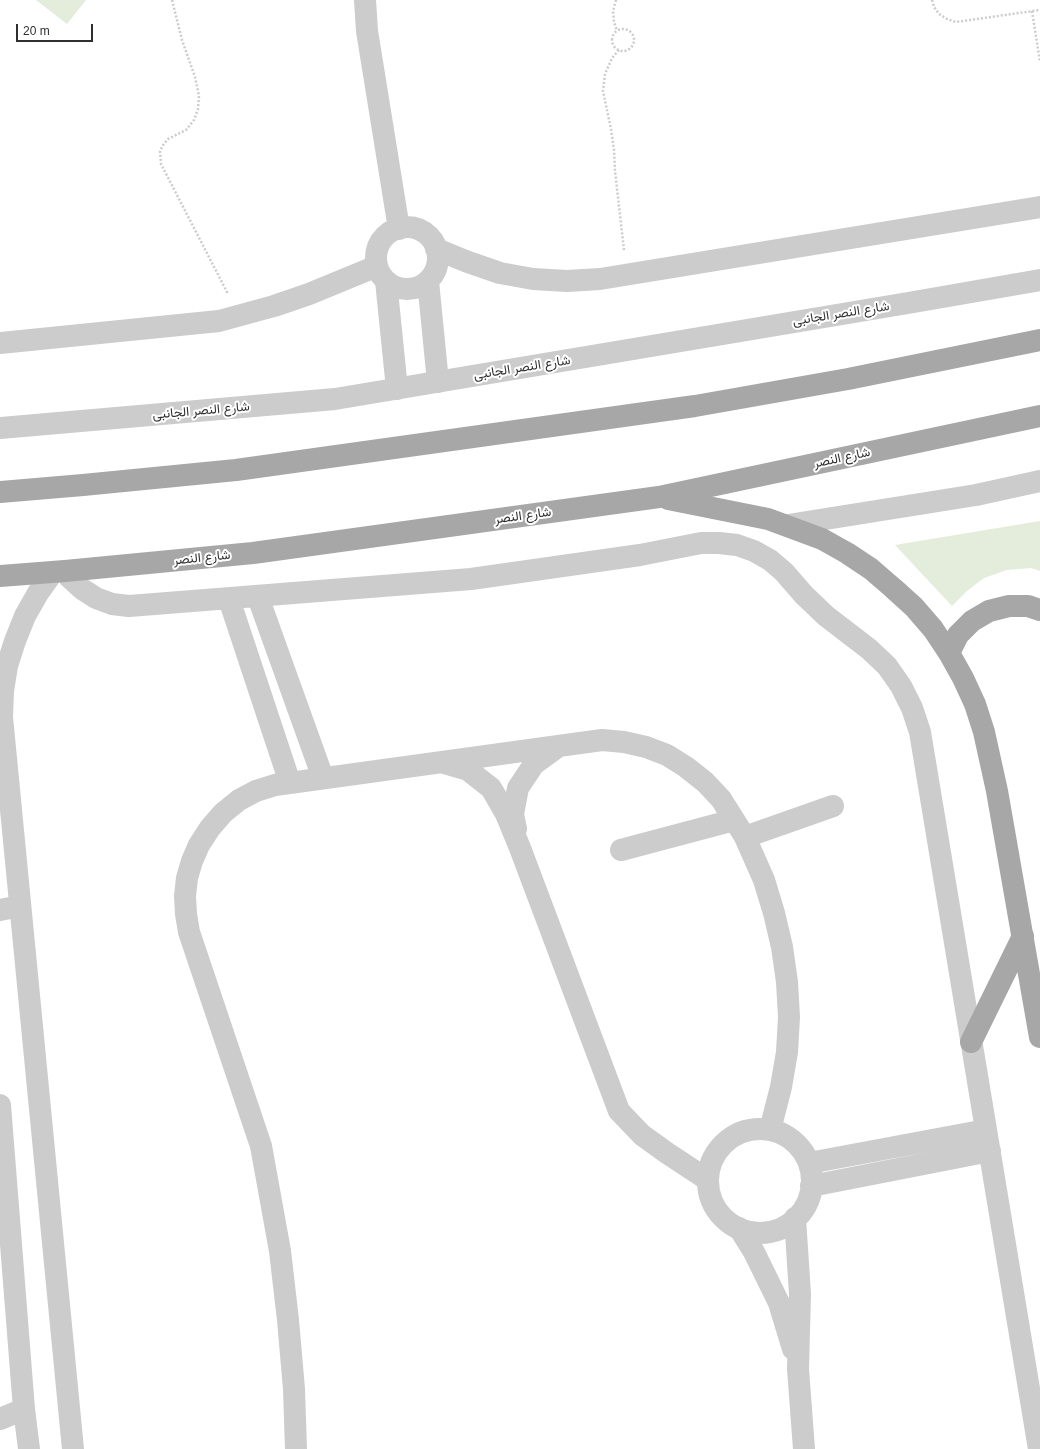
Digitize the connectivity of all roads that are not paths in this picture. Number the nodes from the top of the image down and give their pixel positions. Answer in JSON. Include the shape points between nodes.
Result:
{"nodes":[{"id":1,"x":365,"y":0,"type":"edge"},
{"id":2,"x":1040,"y":208,"type":"edge"},
{"id":3,"x":398,"y":228,"type":"junction"},
{"id":4,"x":436,"y":249,"type":"junction"},
{"id":5,"x":381,"y":274,"type":"junction"},
{"id":6,"x":1040,"y":280,"type":"edge"},
{"id":7,"x":428,"y":281,"type":"junction"},
{"id":8,"x":1040,"y":340,"type":"edge"},
{"id":9,"x":0,"y":343,"type":"edge"},
{"id":10,"x":438,"y":382,"type":"junction"},
{"id":11,"x":397,"y":388,"type":"junction"},
{"id":12,"x":1040,"y":416,"type":"edge"},
{"id":13,"x":0,"y":428,"type":"edge"},
{"id":14,"x":1040,"y":481,"type":"edge"},
{"id":15,"x":0,"y":492,"type":"edge"},
{"id":16,"x":659,"y":497,"type":"junction"},
{"id":17,"x":788,"y":525,"type":"junction"},
{"id":18,"x":59,"y":572,"type":"junction"},
{"id":19,"x":0,"y":576,"type":"edge"},
{"id":20,"x":258,"y":597,"type":"junction"},
{"id":21,"x":229,"y":599,"type":"junction"},
{"id":22,"x":1040,"y":610,"type":"edge"},
{"id":23,"x":277,"y":650,"type":"junction"},
{"id":24,"x":949,"y":653,"type":"junction"},
{"id":25,"x":249,"y":659,"type":"junction"},
{"id":26,"x":557,"y":747,"type":"junction"},
{"id":27,"x":439,"y":762,"type":"junction"},
{"id":28,"x":322,"y":778,"type":"junction"},
{"id":29,"x":290,"y":783,"type":"junction"},
{"id":30,"x":833,"y":806,"type":"dead end"},
{"id":31,"x":739,"y":829,"type":"junction"},
{"id":32,"x":520,"y":848,"type":"junction"},
{"id":33,"x":621,"y":850,"type":"dead end"},
{"id":34,"x":10,"y":908,"type":"edge"},
{"id":35,"x":1023,"y":936,"type":"junction"},
{"id":36,"x":1040,"y":1037,"type":"edge"},
{"id":37,"x":971,"y":1042,"type":"junction"},
{"id":38,"x":0,"y":1105,"type":"edge"},
{"id":39,"x":770,"y":1130,"type":"junction"},
{"id":40,"x":986,"y":1130,"type":"junction"},
{"id":41,"x":990,"y":1151,"type":"junction"},
{"id":42,"x":809,"y":1163,"type":"junction"},
{"id":43,"x":708,"y":1180,"type":"junction"},
{"id":44,"x":811,"y":1186,"type":"junction"},
{"id":45,"x":795,"y":1218,"type":"junction"},
{"id":46,"x":739,"y":1228,"type":"junction"},
{"id":47,"x":798,"y":1369,"type":"junction"},
{"id":48,"x":24,"y":1409,"type":"junction"},
{"id":49,"x":0,"y":1419,"type":"edge"},
{"id":50,"x":805,"y":1448,"type":"edge"},
{"id":51,"x":30,"y":1449,"type":"edge"},
{"id":52,"x":73,"y":1449,"type":"edge"},
{"id":53,"x":296,"y":1449,"type":"edge"},
{"id":54,"x":1039,"y":1449,"type":"edge"}],
"edges":[{"from":1,"to":3,"type":"street","via":[[367,31]]},
{"from":2,"to":4,"type":"street","via":[[600,279],[533,279],[500,273]]},
{"from":3,"to":4,"type":"street","via":[[417,229],[432,240]]},
{"from":3,"to":5,"type":"street","via":[[380,243],[376,258]]},
{"from":4,"to":7,"type":"street","via":[[438,260],[435,272]]},
{"from":5,"to":7,"type":"street","via":[[395,287],[406,289],[418,287]]},
{"from":5,"to":9,"type":"street","via":[[219,321]]},
{"from":5,"to":11,"type":"street"},
{"from":6,"to":10,"type":"street","name":"شارع النصر الجانبى"},
{"from":7,"to":10,"type":"street"},
{"from":8,"to":15,"type":"main road","via":[[848,379],[695,406],[236,470]]},
{"from":10,"to":11,"type":"street","name":"شارع النصر الجانبى"},
{"from":11,"to":13,"type":"street","name":"شارع النصر الجانبى","via":[[335,399]]},
{"from":12,"to":16,"type":"main road","name":"شارع النصر"},
{"from":14,"to":17,"type":"street","via":[[976,495]]},
{"from":16,"to":17,"type":"main road"},
{"from":16,"to":18,"type":"main road","name":"شارع النصر","via":[[253,553]]},
{"from":17,"to":24,"type":"main road","via":[[822,539],[871,569],[914,607]]},
{"from":18,"to":19,"type":"main road","name":"شارع النصر"},
{"from":18,"to":21,"type":"street","via":[[96,598],[112,604],[146,606]]},
{"from":18,"to":34,"type":"street","via":[[38,593],[22,622],[3,691]]},
{"from":20,"to":21,"type":"street"},
{"from":20,"to":23,"type":"street"},
{"from":20,"to":37,"type":"street","via":[[471,579],[632,556],[701,543],[737,545],[770,560],[826,616],[887,666],[912,708],[920,732]]},
{"from":21,"to":25,"type":"street"},
{"from":22,"to":24,"type":"main road","via":[[1028,606],[1009,606],[989,611],[972,621],[958,635]]},
{"from":23,"to":25,"type":"street"},
{"from":23,"to":28,"type":"street"},
{"from":24,"to":35,"type":"main road","via":[[975,704],[984,732]]},
{"from":25,"to":29,"type":"street"},
{"from":26,"to":27,"type":"street"},
{"from":26,"to":31,"type":"street","via":[[602,740],[646,747],[667,755],[705,782],[721,800]]},
{"from":26,"to":32,"type":"street","via":[[534,764],[518,788],[513,814]]},
{"from":27,"to":28,"type":"street"},
{"from":27,"to":32,"type":"street","via":[[468,770],[491,788],[506,814]]},
{"from":28,"to":29,"type":"street"},
{"from":29,"to":53,"type":"street","via":[[256,791],[223,813],[199,844],[187,878],[185,896],[189,932],[261,1146],[279,1244],[288,1320]]},
{"from":30,"to":31,"type":"street"},
{"from":31,"to":33,"type":"street"},
{"from":31,"to":39,"type":"street","via":[[764,880],[782,947],[787,982],[789,1017],[786,1052],[781,1087]]},
{"from":32,"to":43,"type":"street","via":[[619,1111],[642,1135]]},
{"from":34,"to":52,"type":"street"},
{"from":35,"to":36,"type":"main road"},
{"from":35,"to":37,"type":"main road"},
{"from":37,"to":40,"type":"street"},
{"from":38,"to":48,"type":"street"},
{"from":39,"to":42,"type":"street","via":[[794,1141]]},
{"from":39,"to":43,"type":"street","via":[[740,1132],[727,1140],[717,1151],[710,1165]]},
{"from":40,"to":41,"type":"street"},
{"from":40,"to":42,"type":"street"},
{"from":41,"to":44,"type":"street"},
{"from":41,"to":54,"type":"street"},
{"from":42,"to":44,"type":"street"},
{"from":43,"to":46,"type":"street","via":[[710,1195],[716,1209],[726,1220]]},
{"from":44,"to":45,"type":"street","via":[[805,1207]]},
{"from":45,"to":46,"type":"street","via":[[783,1227],[768,1232],[753,1232]]},
{"from":45,"to":47,"type":"street","via":[[800,1294]]},
{"from":46,"to":47,"type":"street","via":[[779,1303]]},
{"from":47,"to":50,"type":"street"},
{"from":48,"to":49,"type":"street"},
{"from":48,"to":51,"type":"street"}]}
